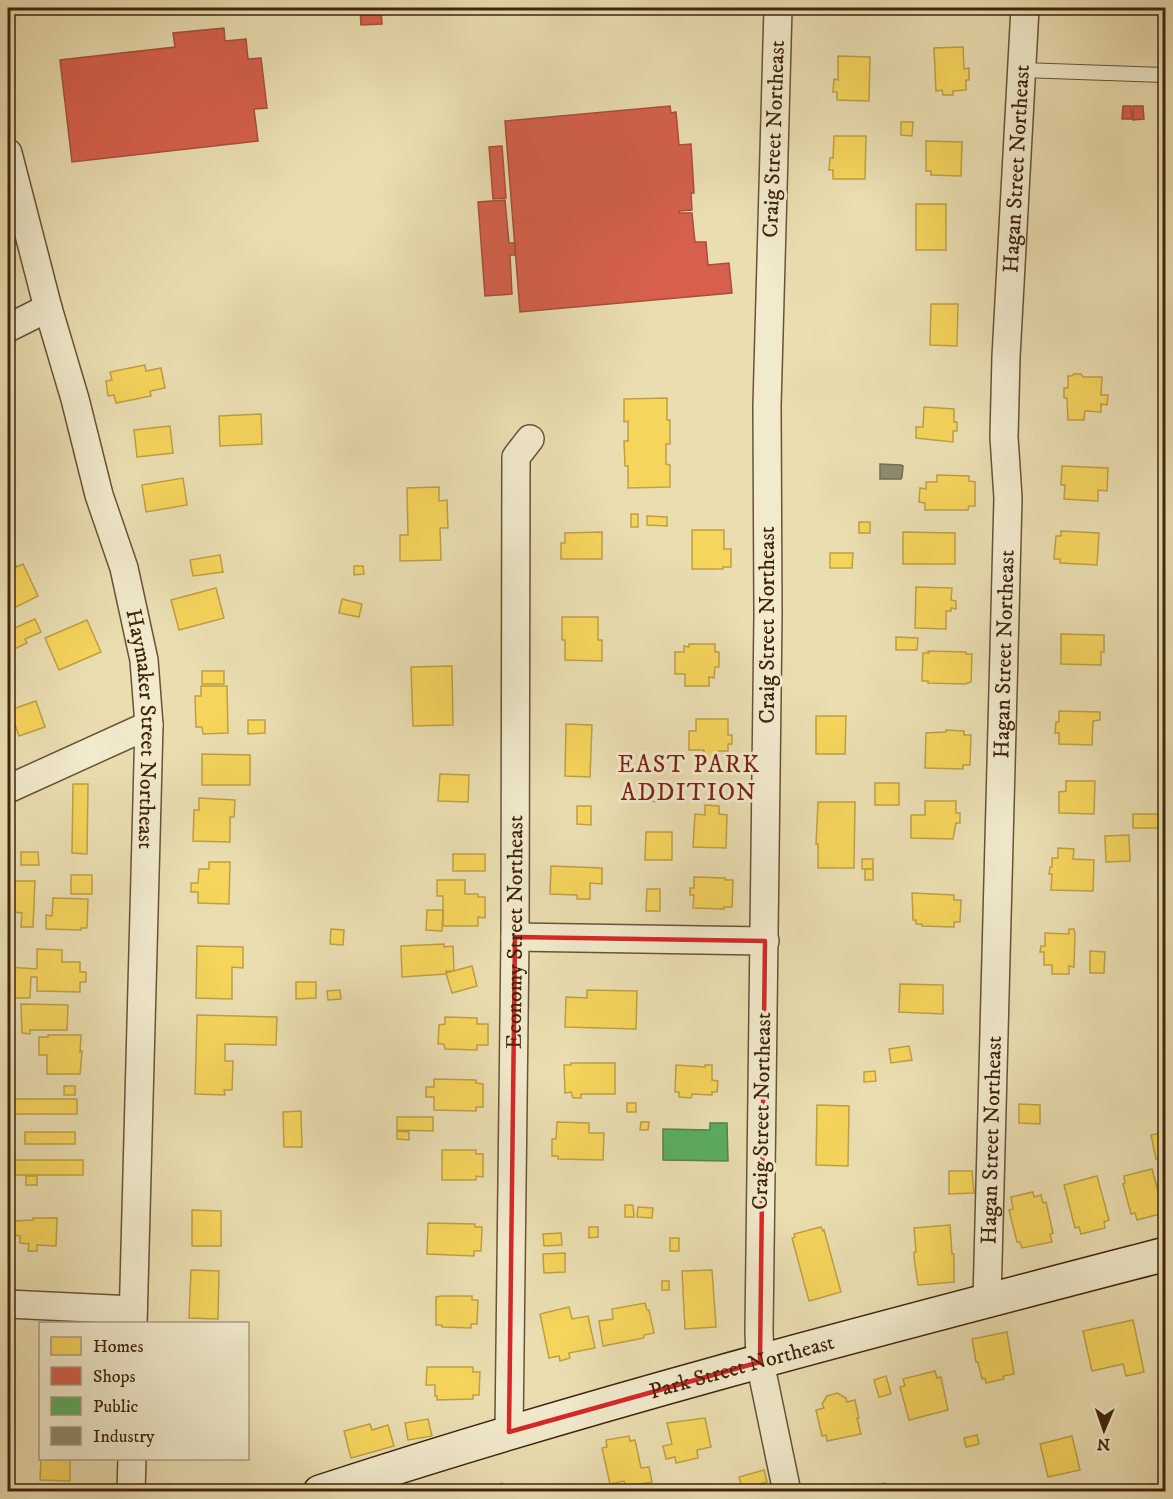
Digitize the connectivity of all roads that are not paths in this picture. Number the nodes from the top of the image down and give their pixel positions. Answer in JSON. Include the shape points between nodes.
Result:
{"nodes":[{"id":1,"x":778,"y":8,"type":"edge"},
{"id":2,"x":1025,"y":8,"type":"edge"},
{"id":3,"x":1022,"y":70,"type":"junction"},
{"id":4,"x":1164,"y":75,"type":"edge"},
{"id":5,"x":8,"y":153,"type":"edge"},
{"id":6,"x":48,"y":308,"type":"junction"},
{"id":7,"x":8,"y":328,"type":"edge"},
{"id":8,"x":530,"y":439,"type":"dead end"},
{"id":9,"x":149,"y":725,"type":"junction"},
{"id":10,"x":8,"y":789,"type":"edge"},
{"id":11,"x":515,"y":937,"type":"junction"},
{"id":12,"x":765,"y":941,"type":"junction"},
{"id":13,"x":1166,"y":1254,"type":"edge"},
{"id":14,"x":987,"y":1300,"type":"junction"},
{"id":15,"x":8,"y":1304,"type":"edge"},
{"id":16,"x":133,"y":1317,"type":"edge"},
{"id":17,"x":760,"y":1362,"type":"junction"},
{"id":18,"x":509,"y":1432,"type":"junction"},
{"id":19,"x":132,"y":1460,"type":"edge"},
{"id":20,"x":131,"y":1491,"type":"edge"},
{"id":21,"x":320,"y":1491,"type":"edge"},
{"id":22,"x":787,"y":1491,"type":"edge"}],
"edges":[{"from":1,"to":12,"type":"street","name":"Craig Street Northeast","via":[[767,406]]},
{"from":2,"to":3,"type":"street","name":"Hagan Street Northeast"},
{"from":3,"to":4,"type":"lane"},
{"from":3,"to":14,"type":"street","name":"Hagan Street Northeast","via":[[1006,357],[1004,437],[1008,498]]},
{"from":5,"to":6,"type":"street","name":"Haymaker Street Northeast"},
{"from":6,"to":7,"type":"street"},
{"from":6,"to":9,"type":"street","name":"Haymaker Street Northeast","via":[[99,495],[124,568],[144,660]]},
{"from":8,"to":11,"type":"street","name":"Economy Street Northeast","via":[[516,457]]},
{"from":9,"to":10,"type":"street"},
{"from":9,"to":16,"type":"street","name":"Haymaker Street Northeast"},
{"from":11,"to":12,"type":"street"},
{"from":11,"to":18,"type":"street","name":"Economy Street Northeast"},
{"from":12,"to":17,"type":"street","name":"Craig Street Northeast"},
{"from":13,"to":14,"type":"street","name":"Park Street Northeast"},
{"from":14,"to":17,"type":"street","name":"Park Street Northeast"},
{"from":15,"to":16,"type":"street"},
{"from":17,"to":18,"type":"street","name":"Park Street Northeast"},
{"from":17,"to":22,"type":"street","name":"Craig Street Northeast"},
{"from":18,"to":21,"type":"street","name":"Park Street Northeast"},
{"from":19,"to":20,"type":"street"}]}
